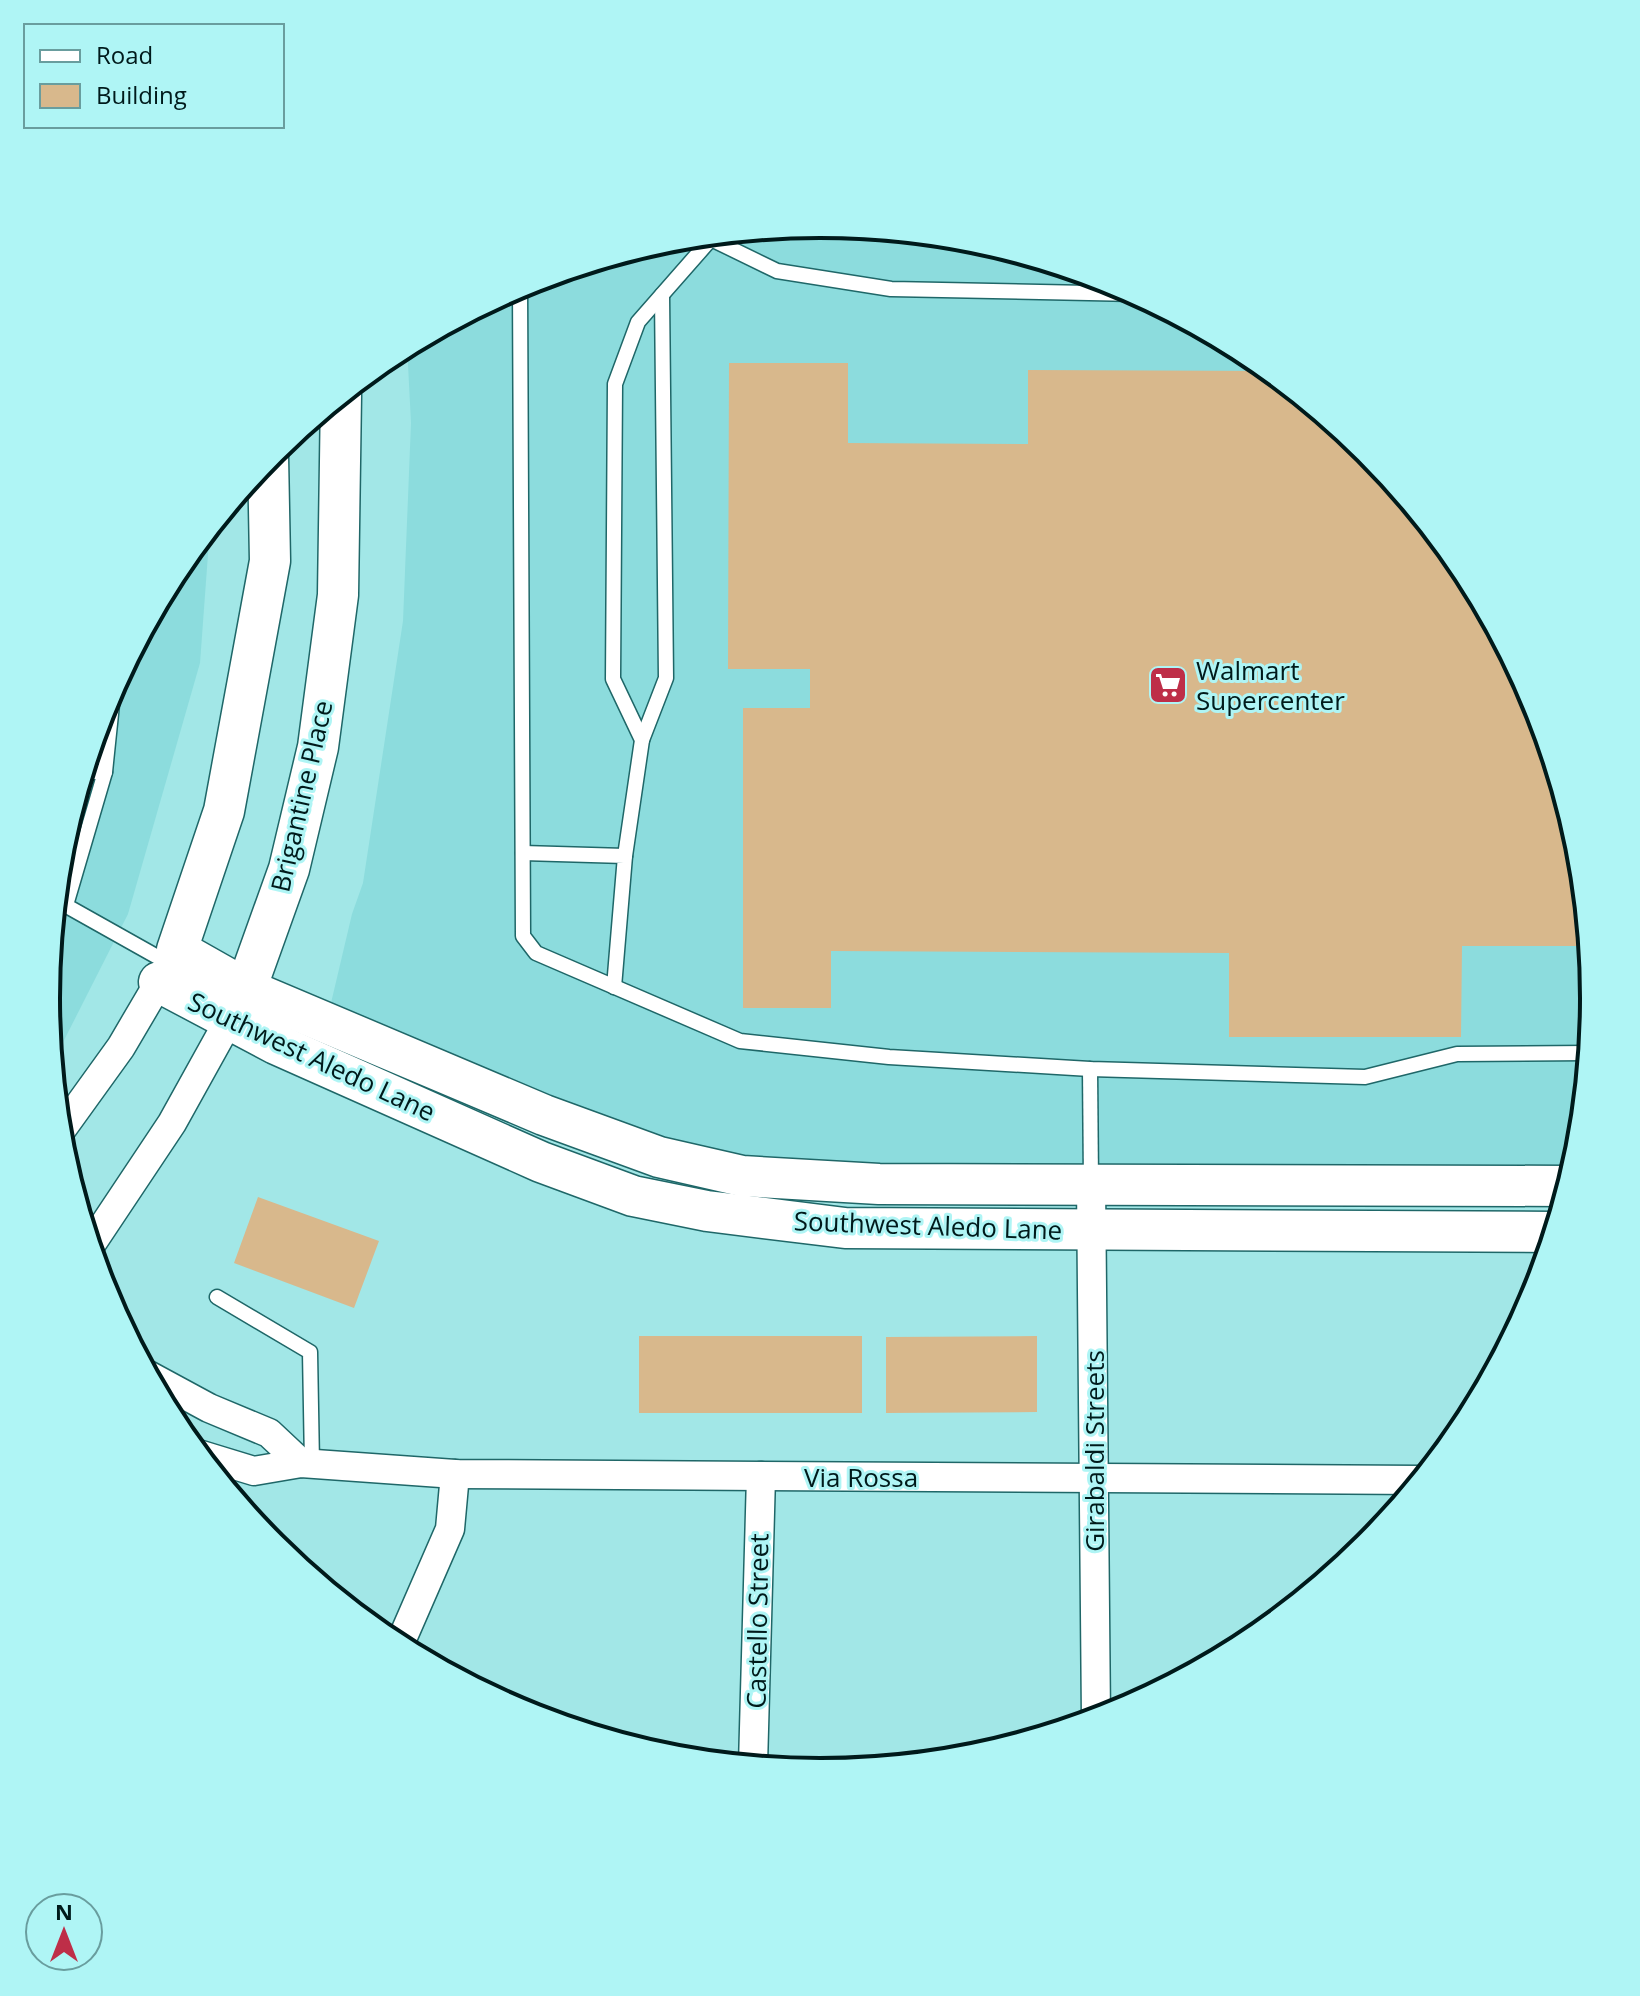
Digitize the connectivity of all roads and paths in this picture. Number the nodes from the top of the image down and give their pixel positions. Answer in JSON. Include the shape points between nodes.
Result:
{"nodes":[{"id":1,"x":722,"y":245,"type":"edge"},
{"id":2,"x":699,"y":249,"type":"edge"},
{"id":3,"x":1104,"y":293,"type":"edge"},
{"id":4,"x":662,"y":295,"type":"junction"},
{"id":5,"x":520,"y":300,"type":"edge"},
{"id":6,"x":341,"y":409,"type":"edge"},
{"id":7,"x":268,"y":476,"type":"edge"},
{"id":8,"x":109,"y":729,"type":"edge"},
{"id":9,"x":642,"y":740,"type":"junction"},
{"id":10,"x":95,"y":772,"type":"edge"},
{"id":11,"x":105,"y":772,"type":"junction"},
{"id":12,"x":523,"y":853,"type":"junction"},
{"id":13,"x":625,"y":856,"type":"junction"},
{"id":14,"x":71,"y":872,"type":"edge"},
{"id":15,"x":66,"y":906,"type":"edge"},
{"id":16,"x":169,"y":965,"type":"junction"},
{"id":17,"x":614,"y":987,"type":"junction"},
{"id":18,"x":238,"y":1004,"type":"junction"},
{"id":19,"x":1577,"y":1053,"type":"edge"},
{"id":20,"x":1090,"y":1069,"type":"junction"},
{"id":21,"x":70,"y":1117,"type":"edge"},
{"id":22,"x":1091,"y":1183,"type":"junction"},
{"id":23,"x":1556,"y":1186,"type":"edge"},
{"id":24,"x":1091,"y":1231,"type":"junction"},
{"id":25,"x":1543,"y":1232,"type":"edge"},
{"id":26,"x":98,"y":1234,"type":"edge"},
{"id":27,"x":217,"y":1297,"type":"dead end"},
{"id":28,"x":166,"y":1385,"type":"edge"},
{"id":29,"x":216,"y":1459,"type":"edge"},
{"id":30,"x":307,"y":1464,"type":"junction"},
{"id":31,"x":455,"y":1474,"type":"junction"},
{"id":32,"x":761,"y":1476,"type":"junction"},
{"id":33,"x":1095,"y":1478,"type":"junction"},
{"id":34,"x":1407,"y":1480,"type":"edge"},
{"id":35,"x":404,"y":1634,"type":"edge"},
{"id":36,"x":1096,"y":1706,"type":"edge"},
{"id":37,"x":753,"y":1754,"type":"edge"}],
"edges":[{"from":1,"to":3,"type":"lane","via":[[777,271],[891,289]]},
{"from":2,"to":4,"type":"lane"},
{"from":4,"to":9,"type":"lane","via":[[666,678]]},
{"from":4,"to":9,"type":"lane","via":[[638,322],[615,384],[613,679]]},
{"from":5,"to":12,"type":"lane"},
{"from":6,"to":18,"type":"street","name":"Brigantine Place","via":[[338,595],[318,747],[289,869]]},
{"from":7,"to":16,"type":"street","via":[[270,561],[224,811]]},
{"from":8,"to":11,"type":"lane"},
{"from":9,"to":13,"type":"lane"},
{"from":10,"to":11,"type":"lane"},
{"from":11,"to":14,"type":"lane"},
{"from":12,"to":13,"type":"lane"},
{"from":12,"to":17,"type":"lane","via":[[523,936],[536,953]]},
{"from":13,"to":17,"type":"lane"},
{"from":15,"to":16,"type":"lane"},
{"from":16,"to":18,"type":"street","name":"Southwest Aledo Lane"},
{"from":16,"to":21,"type":"street","via":[[121,1047]]},
{"from":17,"to":20,"type":"lane","via":[[740,1041],[889,1057]]},
{"from":18,"to":22,"type":"street","name":"Southwest Aledo Lane","via":[[659,1157],[742,1176],[879,1184]]},
{"from":18,"to":24,"type":"street","name":"Southwest Aledo Lane","via":[[276,1044],[541,1162],[633,1196],[845,1228]]},
{"from":18,"to":26,"type":"street","name":"Brigantine Place","via":[[172,1123]]},
{"from":19,"to":20,"type":"lane","via":[[1457,1054],[1365,1077]]},
{"from":20,"to":22,"type":"lane"},
{"from":22,"to":23,"type":"street","name":"Southwest Aledo Lane"},
{"from":22,"to":24,"type":"street","name":"Girabaldi Streets"},
{"from":24,"to":25,"type":"street","name":"Southwest Aledo Lane"},
{"from":24,"to":33,"type":"street","name":"Girabaldi Streets"},
{"from":27,"to":30,"type":"lane","via":[[310,1352]]},
{"from":28,"to":30,"type":"street","via":[[269,1433]]},
{"from":29,"to":30,"type":"street","name":"Via Rossa","via":[[254,1471]]},
{"from":30,"to":31,"type":"street","name":"Via Rossa"},
{"from":31,"to":32,"type":"street","name":"Via Rossa"},
{"from":31,"to":35,"type":"street","via":[[450,1529]]},
{"from":32,"to":33,"type":"street","name":"Via Rossa"},
{"from":32,"to":37,"type":"street","name":"Castello Street"},
{"from":33,"to":34,"type":"street","name":"Via Rossa"},
{"from":33,"to":36,"type":"street","name":"Girabaldi Streets"}]}
